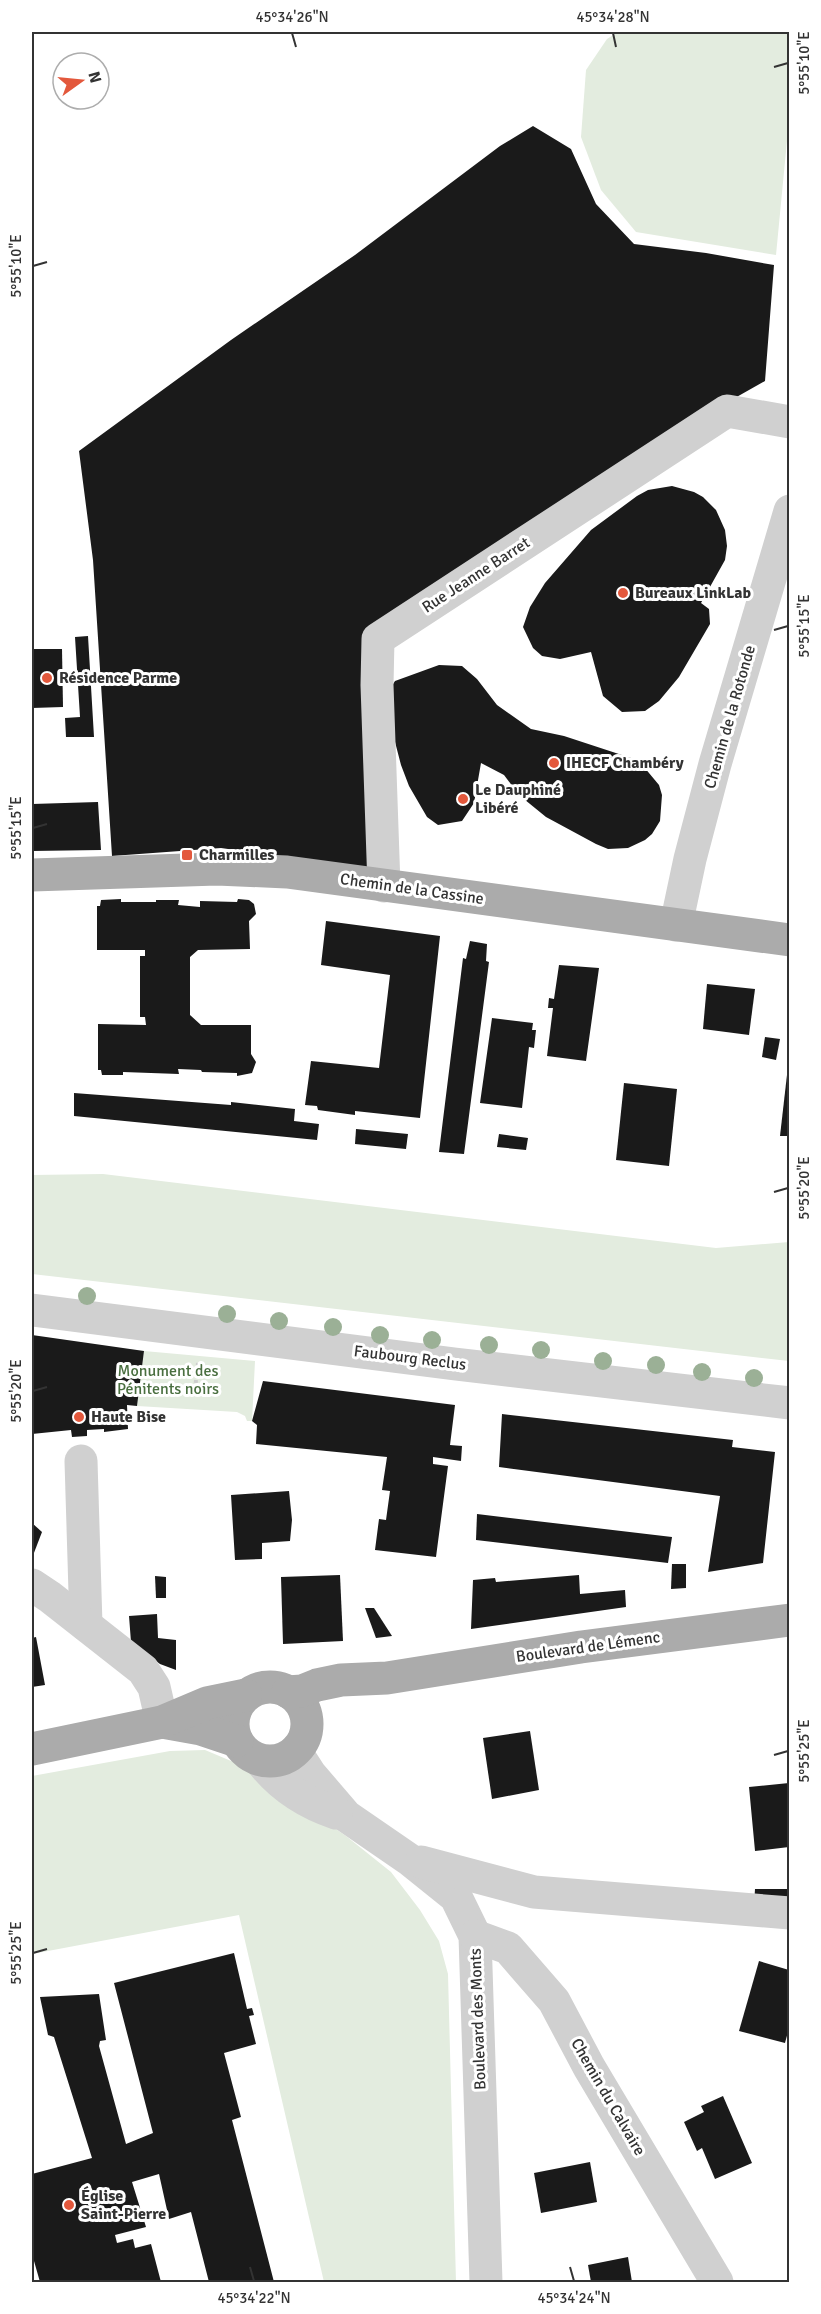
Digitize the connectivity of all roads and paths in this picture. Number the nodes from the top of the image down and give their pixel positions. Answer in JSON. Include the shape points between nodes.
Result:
{"nodes":[{"id":1,"x":789,"y":422,"type":"edge"},
{"id":2,"x":789,"y":511,"type":"edge"},
{"id":3,"x":32,"y":875,"type":"edge"},
{"id":4,"x":384,"y":886,"type":"junction"},
{"id":5,"x":676,"y":925,"type":"junction"},
{"id":6,"x":789,"y":940,"type":"edge"},
{"id":7,"x":32,"y":1310,"type":"edge"},
{"id":8,"x":198,"y":1356,"type":"dead end"},
{"id":9,"x":195,"y":1389,"type":"dead end"},
{"id":10,"x":789,"y":1403,"type":"edge"},
{"id":11,"x":81,"y":1461,"type":"dead end"},
{"id":12,"x":32,"y":1585,"type":"edge"},
{"id":13,"x":789,"y":1620,"type":"edge"},
{"id":14,"x":86,"y":1625,"type":"junction"},
{"id":15,"x":387,"y":1678,"type":"junction"},
{"id":16,"x":288,"y":1692,"type":"junction"},
{"id":17,"x":246,"y":1695,"type":"junction"},
{"id":18,"x":162,"y":1722,"type":"junction"},
{"id":19,"x":302,"y":1736,"type":"junction"},
{"id":20,"x":32,"y":1749,"type":"edge"},
{"id":21,"x":249,"y":1751,"type":"junction"},
{"id":22,"x":346,"y":1816,"type":"junction"},
{"id":23,"x":410,"y":1860,"type":"junction"},
{"id":24,"x":789,"y":1913,"type":"edge"},
{"id":25,"x":475,"y":1936,"type":"junction"},
{"id":26,"x":486,"y":2283,"type":"edge"},
{"id":27,"x":717,"y":2283,"type":"edge"}],
"edges":[{"from":1,"to":4,"type":"street","name":"Rue Jeanne Barret","via":[[727,411],[378,639],[376,685]]},
{"from":2,"to":5,"type":"street","name":"Chemin de la Rotonde","via":[[715,764]]},
{"from":3,"to":4,"type":"main road","name":"Chemin de la Cassine","via":[[239,870],[286,872]]},
{"from":4,"to":5,"type":"main road","name":"Chemin de la Cassine"},
{"from":5,"to":6,"type":"main road","name":"Chemin de la Cassine"},
{"from":7,"to":10,"type":"street","name":"Faubourg Reclus"},
{"from":8,"to":9,"type":"path"},
{"from":11,"to":14,"type":"street"},
{"from":12,"to":14,"type":"street"},
{"from":13,"to":15,"type":"main road","name":"Boulevard de Lémenc"},
{"from":14,"to":18,"type":"street","via":[[143,1670],[154,1687]]},
{"from":15,"to":16,"type":"main road","name":"Boulevard de Lémenc","via":[[341,1680]]},
{"from":15,"to":19,"type":"main road","name":"Boulevard de Lémenc","via":[[345,1696]]},
{"from":16,"to":17,"type":"main road","via":[[273,1687]]},
{"from":16,"to":19,"type":"main road","via":[[304,1710]]},
{"from":17,"to":18,"type":"main road","via":[[207,1702]]},
{"from":17,"to":21,"type":"main road","via":[[236,1709],[233,1725]]},
{"from":18,"to":20,"type":"main road"},
{"from":18,"to":21,"type":"main road","via":[[201,1728]]},
{"from":19,"to":21,"type":"main road","via":[[287,1757],[274,1761]]},
{"from":19,"to":22,"type":"street","via":[[301,1760]]},
{"from":21,"to":22,"type":"street","via":[[270,1773],[314,1806]]},
{"from":22,"to":23,"type":"street","name":"Boulevard des Monts"},
{"from":23,"to":24,"type":"street","via":[[534,1892]]},
{"from":23,"to":25,"type":"street","name":"Boulevard des Monts","via":[[456,1897]]},
{"from":25,"to":26,"type":"street","name":"Boulevard des Monts"},
{"from":25,"to":27,"type":"street","name":"Chemin du Calvaire","via":[[508,1948],[554,2001]]}]}
